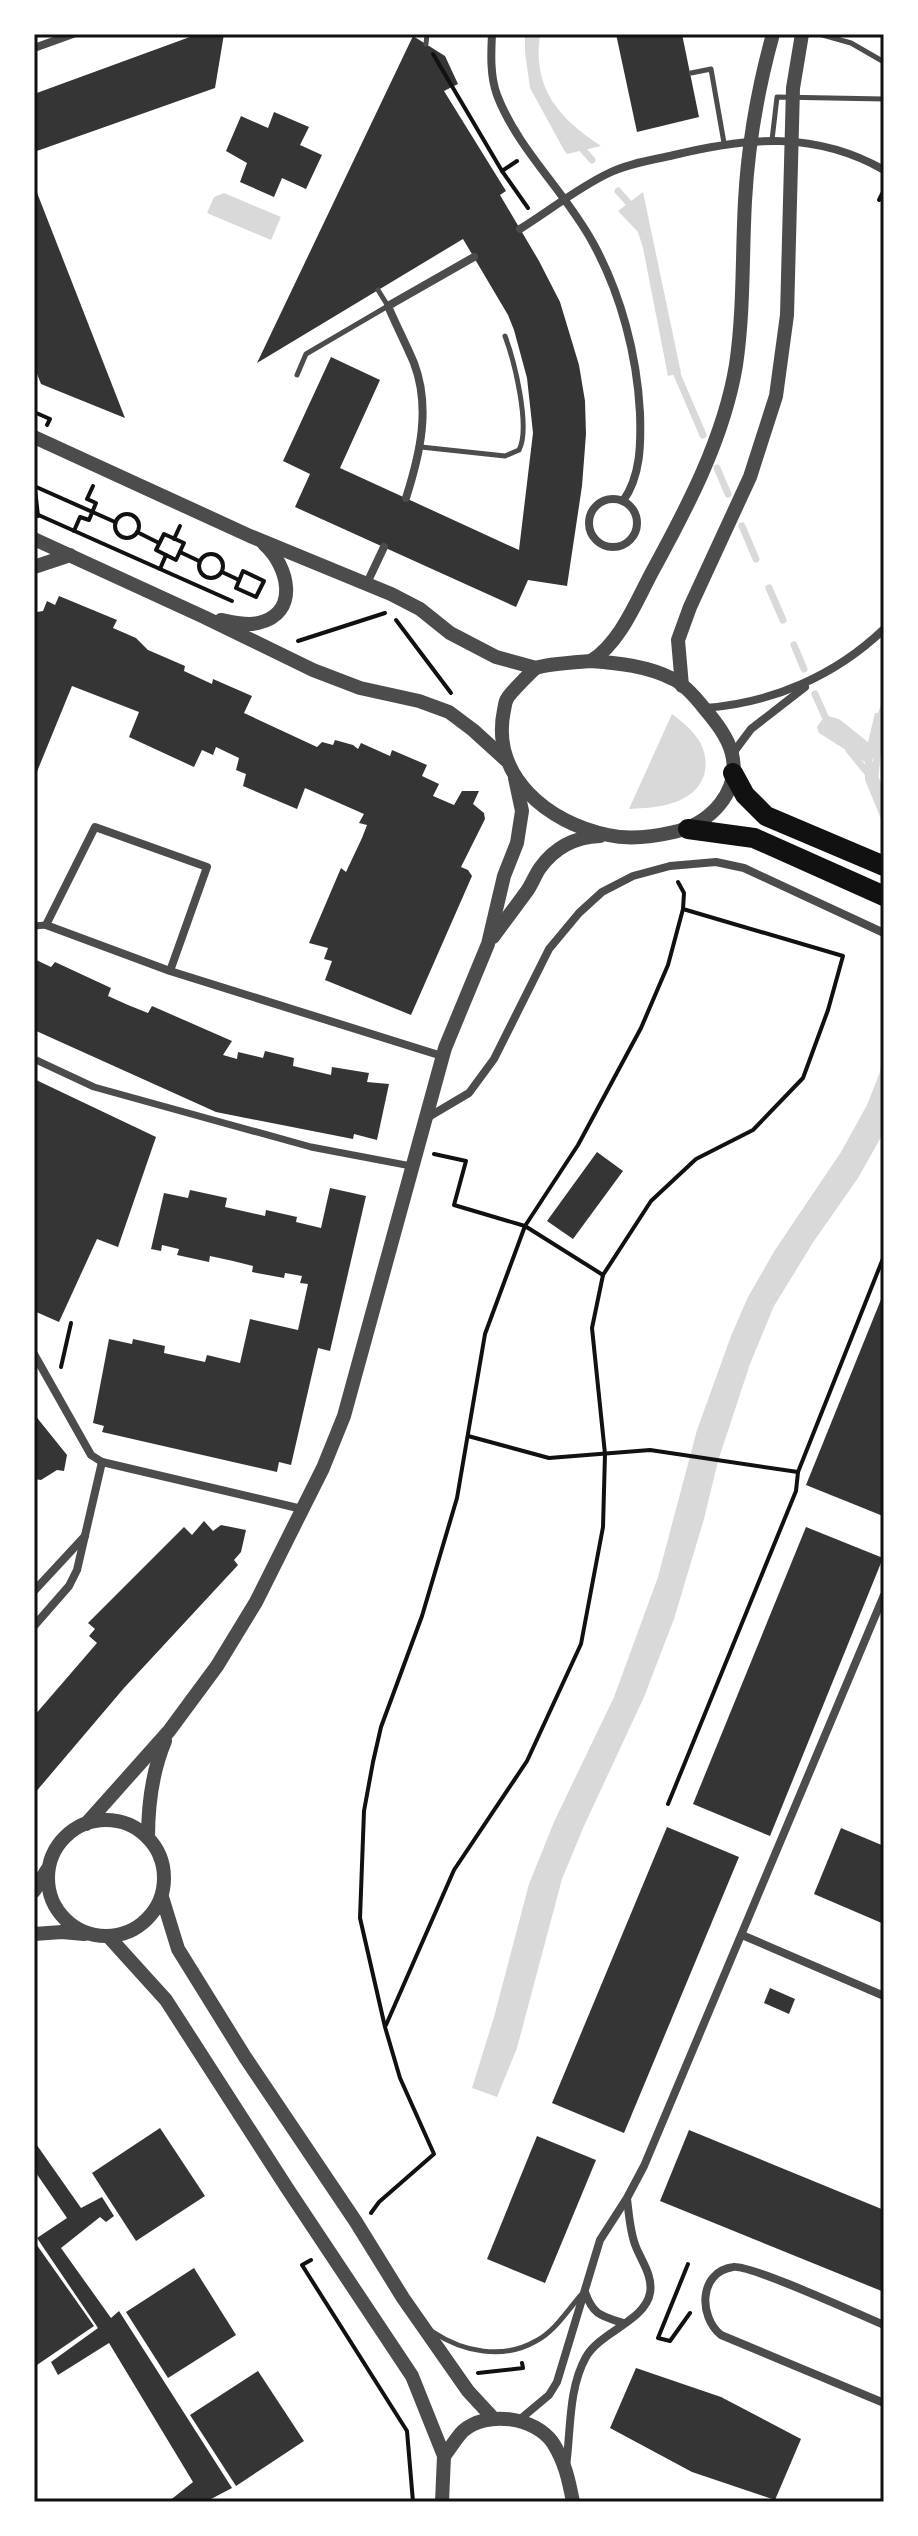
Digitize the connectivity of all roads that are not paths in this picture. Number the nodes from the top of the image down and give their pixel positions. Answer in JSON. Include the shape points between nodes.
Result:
{"nodes":[{"id":1,"x":73,"y":34,"type":"edge"},
{"id":2,"x":427,"y":34,"type":"edge"},
{"id":3,"x":492,"y":34,"type":"edge"},
{"id":4,"x":773,"y":34,"type":"edge"},
{"id":5,"x":802,"y":34,"type":"edge"},
{"id":6,"x":819,"y":34,"type":"edge"},
{"id":7,"x":426,"y":44,"type":"dead end"},
{"id":8,"x":34,"y":48,"type":"edge"},
{"id":9,"x":884,"y":62,"type":"edge"},
{"id":10,"x":691,"y":73,"type":"dead end"},
{"id":11,"x":884,"y":99,"type":"edge"},
{"id":12,"x":772,"y":140,"type":"junction"},
{"id":13,"x":724,"y":143,"type":"junction"},
{"id":14,"x":884,"y":170,"type":"edge"},
{"id":15,"x":565,"y":201,"type":"junction"},
{"id":16,"x":520,"y":229,"type":"dead end"},
{"id":17,"x":474,"y":257,"type":"dead end"},
{"id":18,"x":378,"y":290,"type":"dead end"},
{"id":19,"x":388,"y":306,"type":"junction"},
{"id":20,"x":505,"y":336,"type":"dead end"},
{"id":21,"x":297,"y":375,"type":"dead end"},
{"id":22,"x":34,"y":437,"type":"edge"},
{"id":23,"x":421,"y":447,"type":"junction"},
{"id":24,"x":406,"y":498,"type":"dead end"},
{"id":25,"x":623,"y":501,"type":"junction"},
{"id":26,"x":250,"y":536,"type":"junction"},
{"id":27,"x":34,"y":539,"type":"edge"},
{"id":28,"x":384,"y":547,"type":"dead end"},
{"id":29,"x":70,"y":555,"type":"junction"},
{"id":30,"x":34,"y":567,"type":"edge"},
{"id":31,"x":367,"y":583,"type":"junction"},
{"id":32,"x":204,"y":617,"type":"junction"},
{"id":33,"x":884,"y":629,"type":"edge"},
{"id":34,"x":591,"y":661,"type":"junction"},
{"id":35,"x":536,"y":668,"type":"junction"},
{"id":36,"x":816,"y":679,"type":"junction"},
{"id":37,"x":682,"y":686,"type":"junction"},
{"id":38,"x":704,"y":708,"type":"junction"},
{"id":39,"x":506,"y":761,"type":"junction"},
{"id":40,"x":732,"y":763,"type":"junction"},
{"id":41,"x":515,"y":778,"type":"junction"},
{"id":42,"x":688,"y":829,"type":"junction"},
{"id":43,"x":606,"y":835,"type":"junction"},
{"id":44,"x":884,"y":866,"type":"edge"},
{"id":45,"x":884,"y":896,"type":"edge"},
{"id":46,"x":46,"y":925,"type":"junction"},
{"id":47,"x":34,"y":926,"type":"edge"},
{"id":48,"x":884,"y":933,"type":"edge"},
{"id":49,"x":488,"y":944,"type":"junction"},
{"id":50,"x":170,"y":971,"type":"junction"},
{"id":51,"x":442,"y":1056,"type":"junction"},
{"id":52,"x":34,"y":1059,"type":"edge"},
{"id":53,"x":424,"y":1119,"type":"junction"},
{"id":54,"x":411,"y":1166,"type":"junction"},
{"id":55,"x":34,"y":1354,"type":"edge"},
{"id":56,"x":102,"y":1462,"type":"junction"},
{"id":57,"x":302,"y":1509,"type":"junction"},
{"id":58,"x":86,"y":1536,"type":"junction"},
{"id":59,"x":34,"y":1591,"type":"edge"},
{"id":60,"x":884,"y":1595,"type":"edge"},
{"id":61,"x":34,"y":1626,"type":"edge"},
{"id":62,"x":169,"y":1731,"type":"junction"},
{"id":63,"x":86,"y":1824,"type":"junction"},
{"id":64,"x":148,"y":1838,"type":"junction"},
{"id":65,"x":50,"y":1863,"type":"junction"},
{"id":66,"x":34,"y":1891,"type":"edge"},
{"id":67,"x":162,"y":1897,"type":"junction"},
{"id":68,"x":34,"y":1934,"type":"edge"},
{"id":69,"x":742,"y":1935,"type":"junction"},
{"id":70,"x":102,"y":1936,"type":"junction"},
{"id":71,"x":884,"y":1996,"type":"edge"},
{"id":72,"x":627,"y":2198,"type":"junction"},
{"id":73,"x":585,"y":2292,"type":"junction"},
{"id":74,"x":623,"y":2323,"type":"junction"},
{"id":75,"x":422,"y":2324,"type":"junction"},
{"id":76,"x":884,"y":2325,"type":"edge"},
{"id":77,"x":884,"y":2403,"type":"edge"},
{"id":78,"x":493,"y":2418,"type":"junction"},
{"id":79,"x":517,"y":2421,"type":"junction"},
{"id":80,"x":444,"y":2456,"type":"junction"},
{"id":81,"x":566,"y":2467,"type":"junction"},
{"id":82,"x":442,"y":2502,"type":"edge"},
{"id":83,"x":573,"y":2502,"type":"edge"}],
"edges":[{"from":1,"to":8,"type":"street"},
{"from":2,"to":7,"type":"lane"},
{"from":3,"to":15,"type":"street","via":[[496,94],[524,146]]},
{"from":4,"to":34,"type":"street","via":[[753,124],[741,315],[726,406],[694,491],[630,612],[613,640]]},
{"from":5,"to":37,"type":"street","via":[[791,124],[787,315],[776,396],[750,477],[678,640]]},
{"from":6,"to":9,"type":"lane","via":[[851,43]]},
{"from":10,"to":13,"type":"lane","via":[[711,69]]},
{"from":11,"to":12,"type":"lane","via":[[777,97]]},
{"from":12,"to":13,"type":"street"},
{"from":12,"to":14,"type":"street","via":[[811,143]]},
{"from":13,"to":15,"type":"street","via":[[618,170]]},
{"from":15,"to":16,"type":"street"},
{"from":15,"to":25,"type":"street","via":[[607,273],[625,324],[638,389],[639,455]]},
{"from":17,"to":19,"type":"street"},
{"from":18,"to":19,"type":"lane"},
{"from":19,"to":21,"type":"lane","via":[[306,354]]},
{"from":19,"to":23,"type":"street","via":[[420,385]]},
{"from":20,"to":23,"type":"lane","via":[[521,409],[524,437],[519,450],[505,456]]},
{"from":22,"to":26,"type":"street"},
{"from":23,"to":24,"type":"street"},
{"from":25,"to":25,"type":"street","via":[[601,502],[591,514],[593,535],[605,545],[621,545],[633,536],[635,512]]},
{"from":26,"to":31,"type":"street"},
{"from":26,"to":32,"type":"street","via":[[267,546],[278,562],[286,601],[270,619],[256,624]]},
{"from":27,"to":29,"type":"street"},
{"from":28,"to":31,"type":"street"},
{"from":29,"to":30,"type":"street"},
{"from":29,"to":32,"type":"street"},
{"from":31,"to":35,"type":"street","via":[[420,609],[478,649]]},
{"from":32,"to":39,"type":"street","via":[[313,670],[449,712]]},
{"from":33,"to":36,"type":"street"},
{"from":34,"to":35,"type":"street"},
{"from":34,"to":37,"type":"street","via":[[626,664]]},
{"from":35,"to":39,"type":"street","via":[[507,698],[500,731]]},
{"from":36,"to":38,"type":"street","via":[[762,699]]},
{"from":36,"to":40,"type":"street","via":[[751,729]]},
{"from":37,"to":38,"type":"street"},
{"from":38,"to":40,"type":"street","via":[[717,722]]},
{"from":39,"to":41,"type":"street"},
{"from":40,"to":42,"type":"street","via":[[729,791],[721,804]]},
{"from":40,"to":44,"type":"highway","via":[[745,795],[766,816]]},
{"from":41,"to":43,"type":"street","via":[[560,818]]},
{"from":41,"to":49,"type":"street","via":[[520,829]]},
{"from":42,"to":43,"type":"street","via":[[628,838]]},
{"from":42,"to":45,"type":"highway","via":[[754,838]]},
{"from":43,"to":49,"type":"street","via":[[570,841],[554,853]]},
{"from":46,"to":47,"type":"street"},
{"from":46,"to":50,"type":"street"},
{"from":46,"to":50,"type":"street","via":[[95,827],[207,867]]},
{"from":48,"to":53,"type":"street","via":[[744,868],[716,862],[633,876],[602,892],[549,949],[494,1059],[469,1093]]},
{"from":49,"to":51,"type":"street"},
{"from":50,"to":51,"type":"street"},
{"from":51,"to":53,"type":"street"},
{"from":52,"to":54,"type":"street","via":[[94,1087],[311,1147]]},
{"from":53,"to":54,"type":"street"},
{"from":54,"to":57,"type":"street","via":[[344,1416]]},
{"from":55,"to":56,"type":"street","via":[[91,1455]]},
{"from":56,"to":57,"type":"street"},
{"from":56,"to":58,"type":"street"},
{"from":57,"to":62,"type":"street","via":[[243,1624]]},
{"from":58,"to":59,"type":"street"},
{"from":58,"to":61,"type":"street","via":[[69,1586]]},
{"from":60,"to":69,"type":"street"},
{"from":62,"to":63,"type":"street"},
{"from":62,"to":64,"type":"street","via":[[155,1770]]},
{"from":63,"to":64,"type":"street","via":[[125,1823]]},
{"from":63,"to":65,"type":"street","via":[[56,1849]]},
{"from":64,"to":67,"type":"street","via":[[159,1854],[165,1879]]},
{"from":65,"to":66,"type":"street"},
{"from":65,"to":70,"type":"street","via":[[48,1884],[62,1916],[77,1929]]},
{"from":67,"to":70,"type":"street","via":[[149,1918],[134,1929]]},
{"from":67,"to":75,"type":"street","via":[[178,1949]]},
{"from":68,"to":70,"type":"street"},
{"from":69,"to":71,"type":"street"},
{"from":69,"to":72,"type":"street"},
{"from":70,"to":80,"type":"street","via":[[166,2000],[412,2376]]},
{"from":72,"to":73,"type":"street","via":[[600,2240]]},
{"from":72,"to":74,"type":"street","via":[[634,2244],[651,2283],[641,2311]]},
{"from":73,"to":74,"type":"street","via":[[590,2308]]},
{"from":73,"to":75,"type":"lane","via":[[554,2328],[522,2348],[471,2350]]},
{"from":73,"to":79,"type":"street","via":[[557,2382]]},
{"from":74,"to":81,"type":"street","via":[[595,2345],[578,2375]]},
{"from":75,"to":78,"type":"street"},
{"from":76,"to":77,"type":"street","via":[[734,2266],[713,2278],[705,2291],[708,2316],[721,2335]]},
{"from":78,"to":79,"type":"street"},
{"from":78,"to":80,"type":"street","via":[[464,2430]]},
{"from":79,"to":81,"type":"street","via":[[551,2440]]},
{"from":80,"to":82,"type":"street"},
{"from":81,"to":83,"type":"street"}]}
